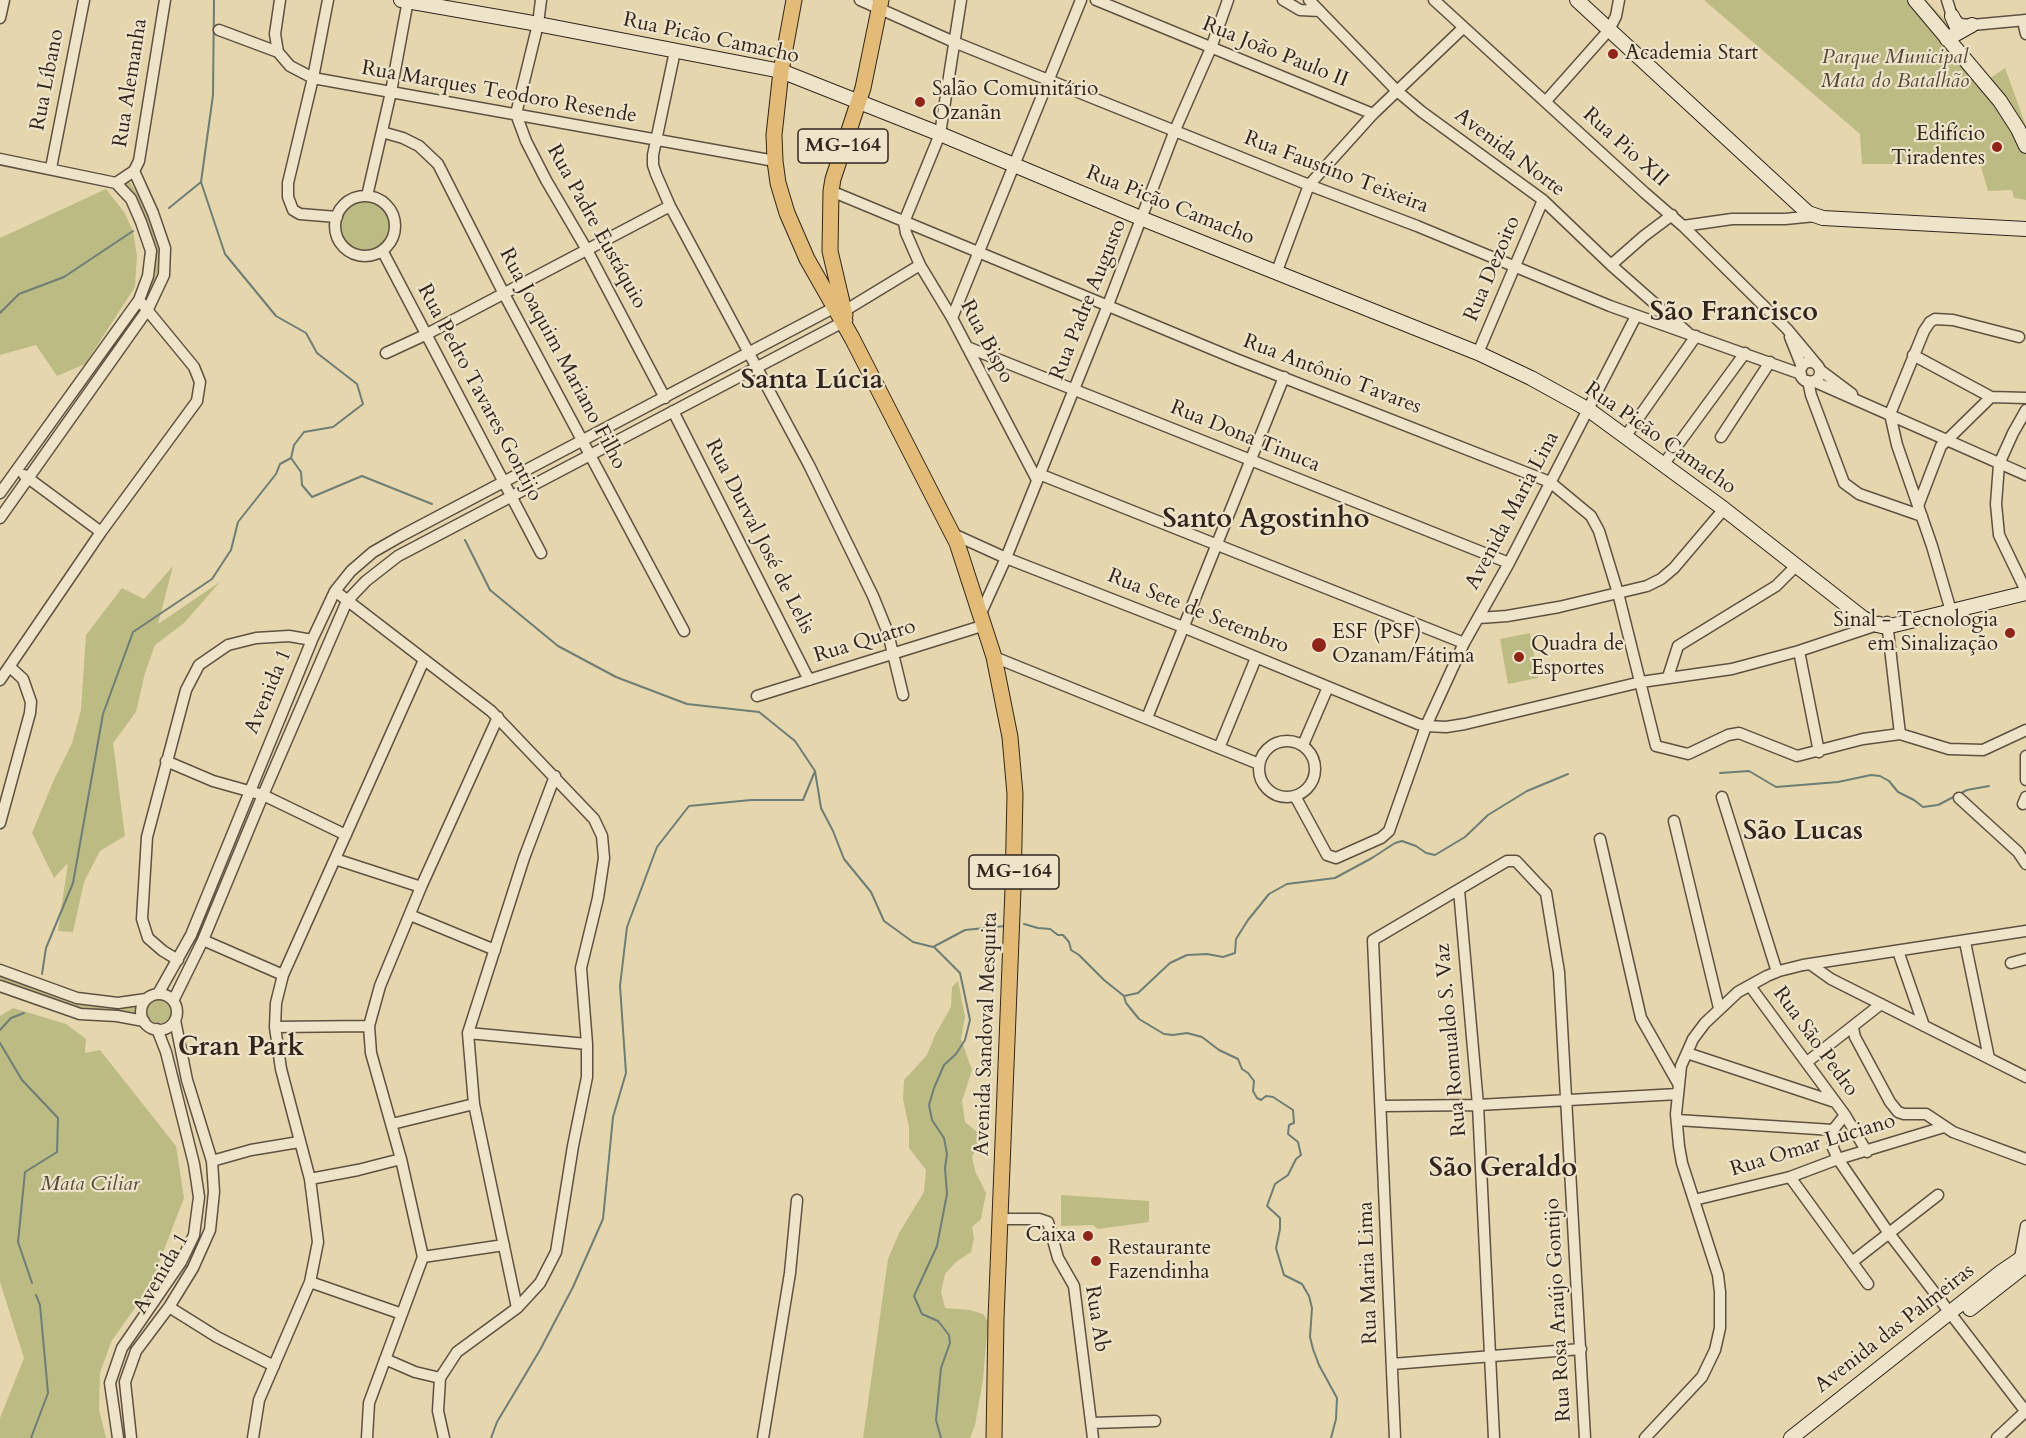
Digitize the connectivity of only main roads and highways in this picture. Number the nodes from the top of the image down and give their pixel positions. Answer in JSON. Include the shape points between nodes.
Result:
{"nodes":[{"id":1,"x":794,"y":0,"type":"edge"},
{"id":2,"x":880,"y":4,"type":"edge"},
{"id":3,"x":830,"y":250,"type":"junction"},
{"id":4,"x":807,"y":259,"type":"junction"},
{"id":5,"x":841,"y":311,"type":"junction"},
{"id":6,"x":994,"y":1438,"type":"edge"}],
"edges":[{"from":1,"to":4,"type":"main road","name":"Avenida Sandoval Mesquita","via":[[781,70],[775,161],[787,213]]},
{"from":2,"to":3,"type":"main road","number":"MG-164","via":[[858,102],[832,179]]},
{"from":3,"to":4,"type":"main road","via":[[822,264]]},
{"from":3,"to":5,"type":"main road","number":"MG-164"},
{"from":4,"to":5,"type":"main road","name":"Avenida Sandoval Mesquita"},
{"from":5,"to":6,"type":"main road","name":"Avenida Sandoval Mesquita","number":"MG-164","via":[[953,534],[994,657],[1010,737],[1015,794],[1013,889]]}]}
